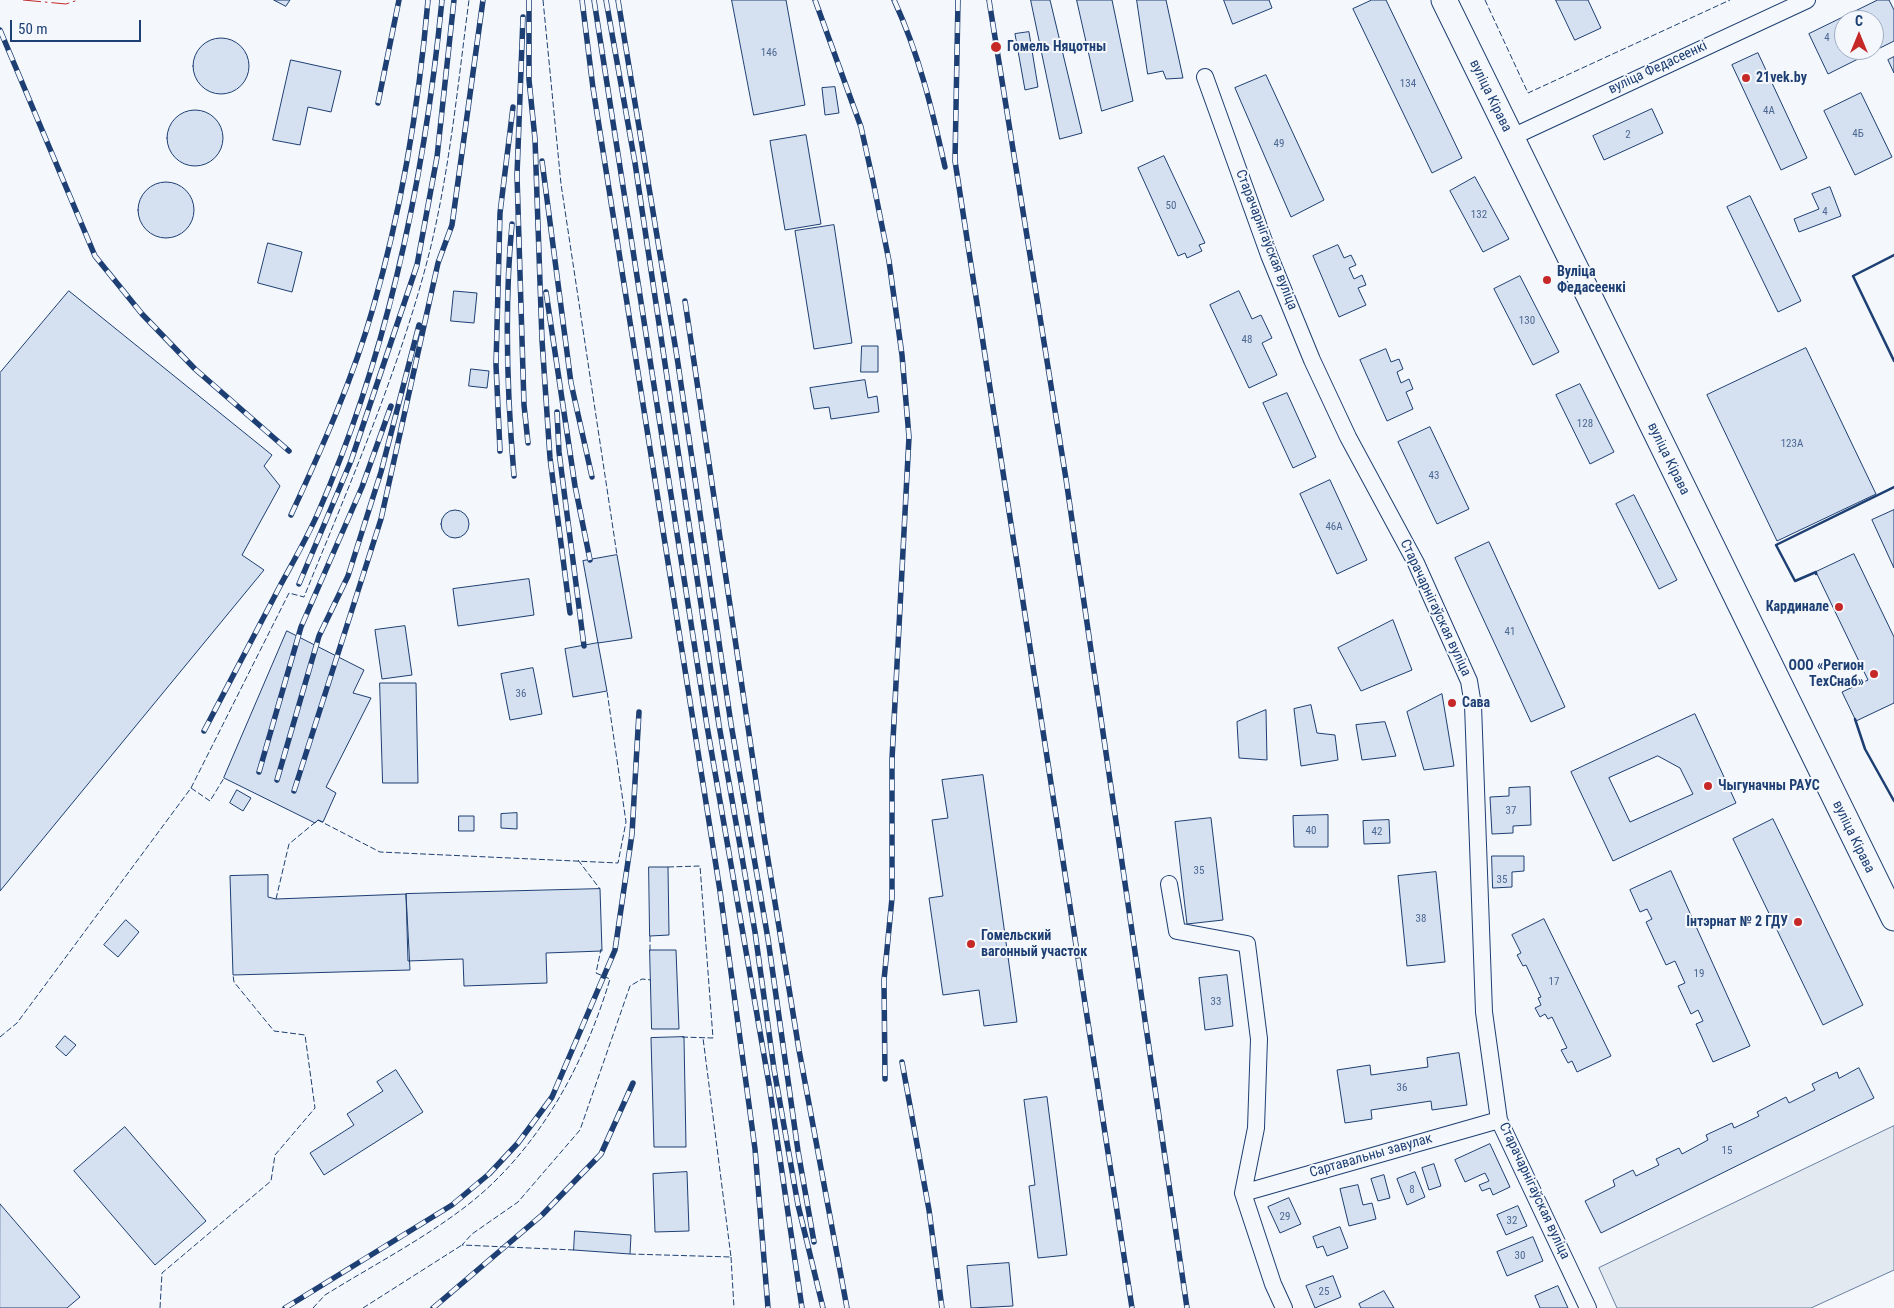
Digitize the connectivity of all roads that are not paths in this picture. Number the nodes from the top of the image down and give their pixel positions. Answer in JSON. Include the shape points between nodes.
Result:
{"nodes":[{"id":1,"x":1444,"y":0,"type":"edge"},
{"id":2,"x":1806,"y":0,"type":"edge"},
{"id":3,"x":1205,"y":77,"type":"dead end"},
{"id":4,"x":1510,"y":138,"type":"junction"},
{"id":5,"x":1169,"y":884,"type":"dead end"},
{"id":6,"x":1894,"y":918,"type":"edge"},
{"id":7,"x":1499,"y":1120,"type":"junction"},
{"id":8,"x":1243,"y":1193,"type":"junction"},
{"id":9,"x":1284,"y":1308,"type":"edge"},
{"id":10,"x":1588,"y":1308,"type":"edge"}],
"edges":[{"from":1,"to":4,"type":"main road","name":"вуліца Кірава"},
{"from":2,"to":4,"type":"street","name":"вуліца Федасеенкі"},
{"from":3,"to":7,"type":"street","name":"Старачарнігаўская вуліца","via":[[1269,255],[1312,360],[1348,437],[1416,563],[1469,681],[1473,705],[1484,1012]]},
{"from":4,"to":6,"type":"main road","name":"вуліца Кірава"},
{"from":5,"to":8,"type":"street","via":[[1177,931],[1247,944],[1259,1039],[1256,1128]]},
{"from":7,"to":8,"type":"street","name":"Сартавальны завулак"},
{"from":7,"to":10,"type":"street","name":"Старачарнігаўская вуліца"},
{"from":8,"to":9,"type":"street"}]}
